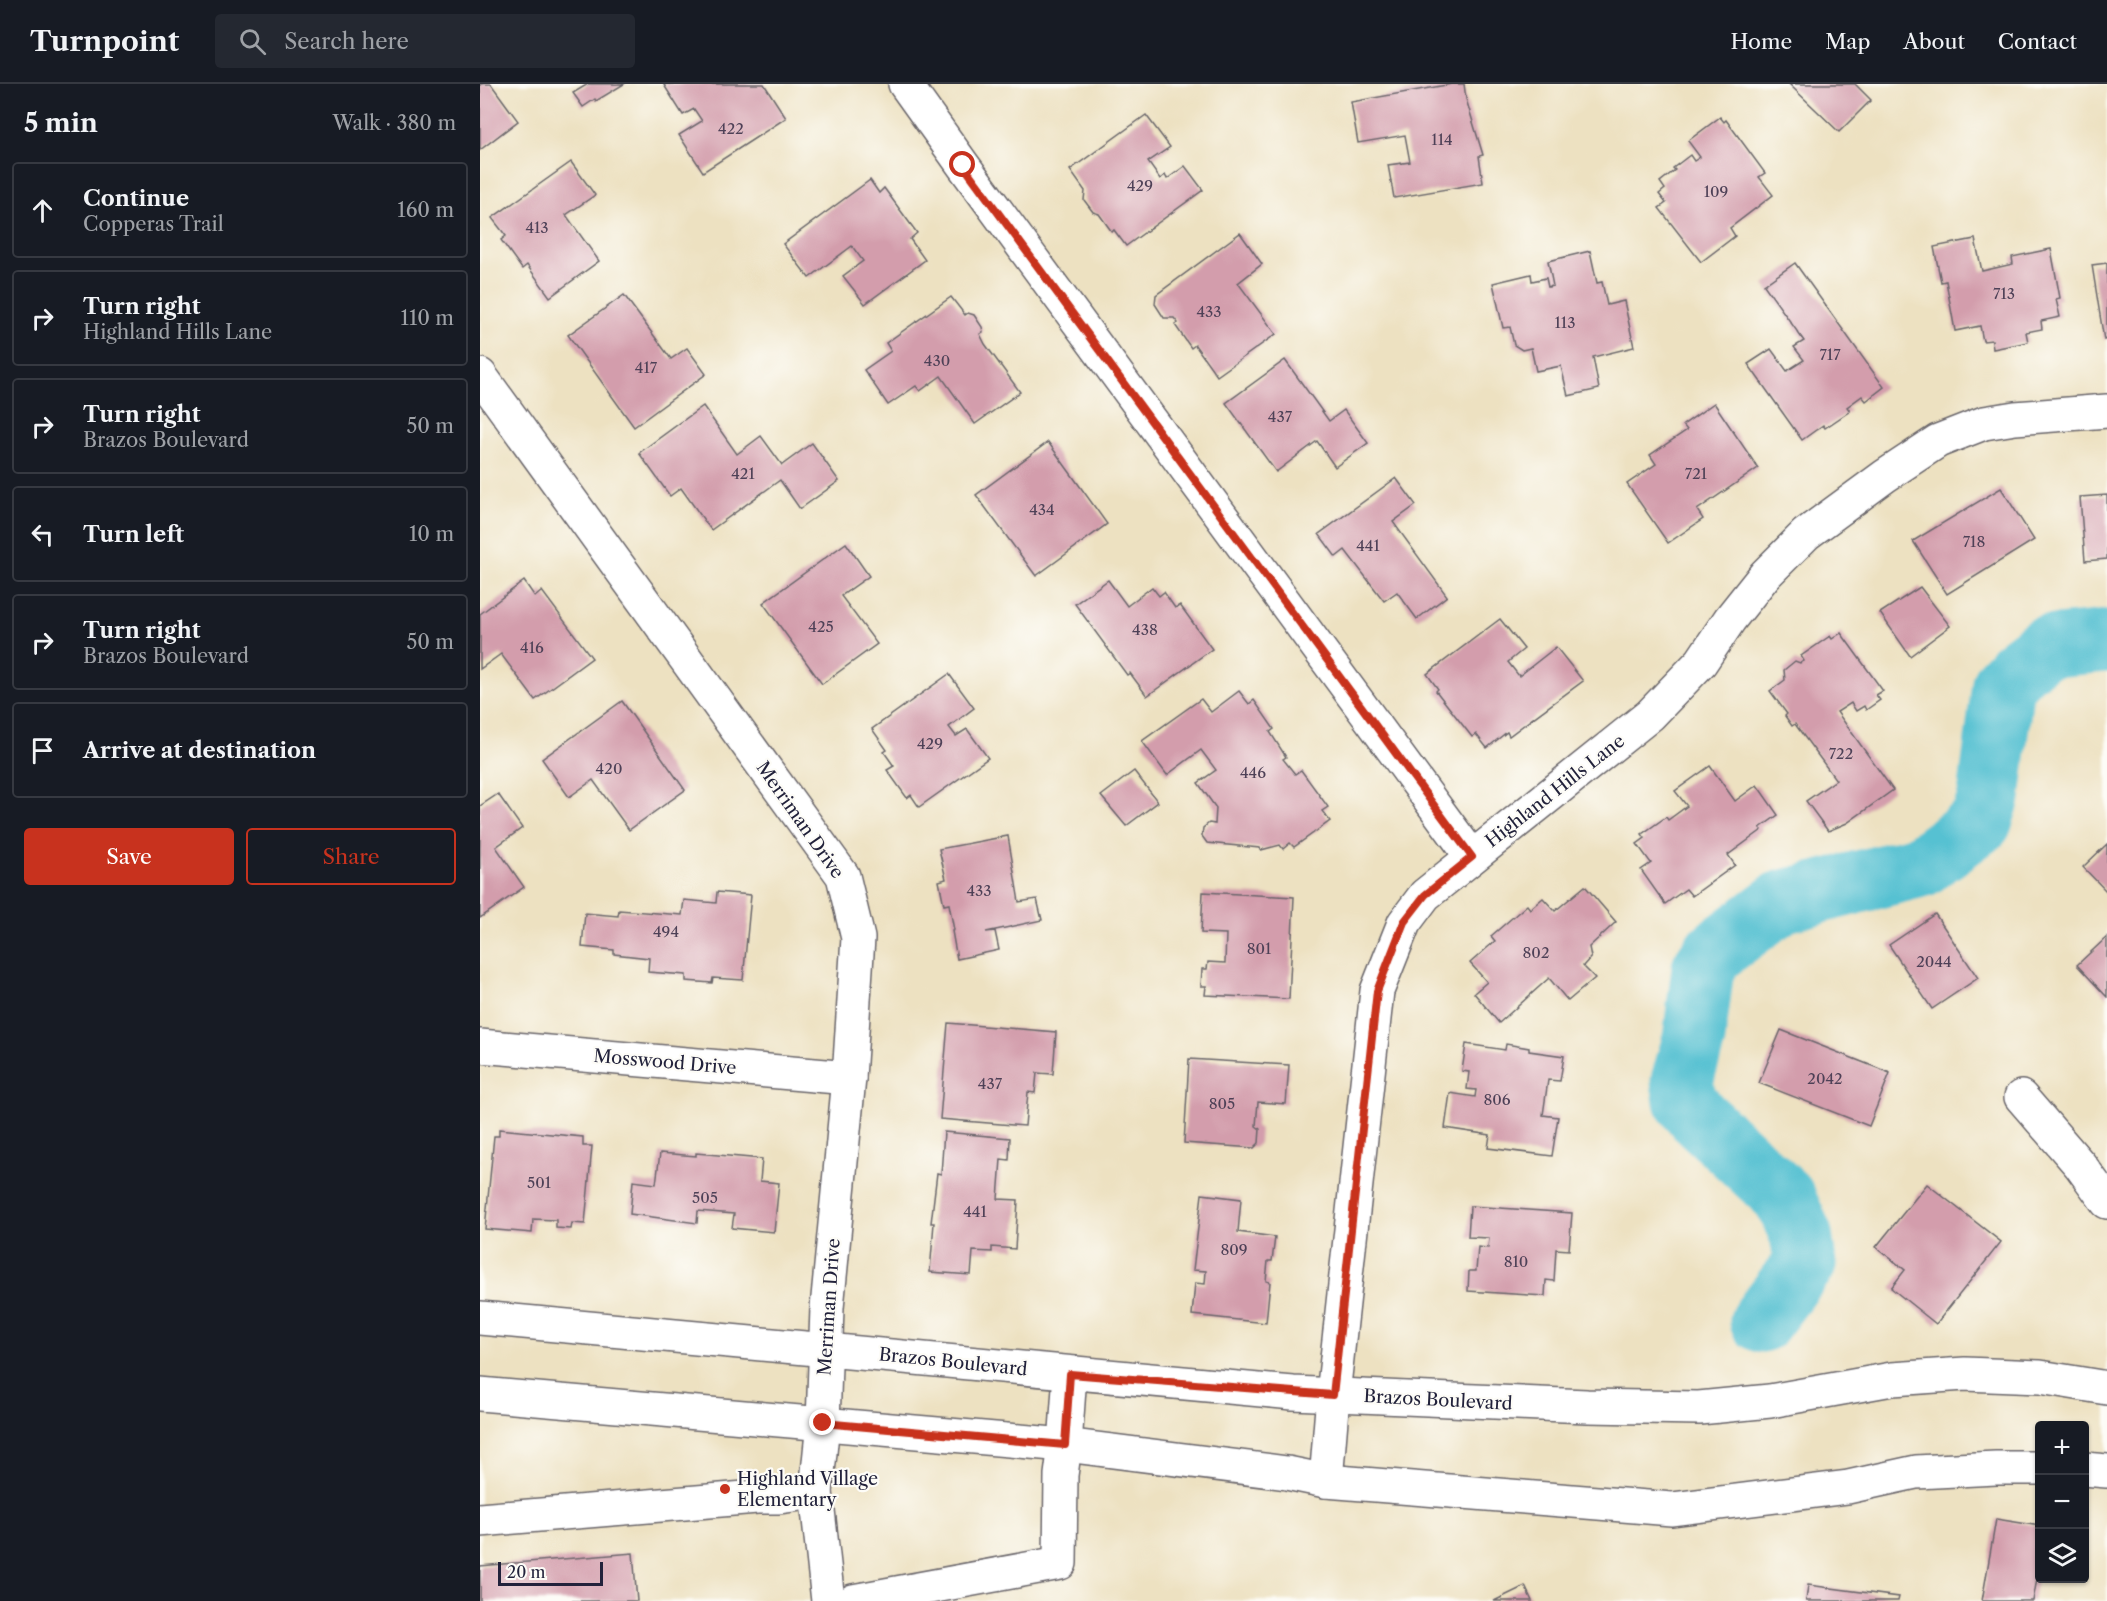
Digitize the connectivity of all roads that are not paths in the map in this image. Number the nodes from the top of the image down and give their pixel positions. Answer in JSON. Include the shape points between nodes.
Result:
{"nodes":[{"id":1,"x":905,"y":84,"type":"edge"},
{"id":2,"x":480,"y":375,"type":"edge"},
{"id":3,"x":2107,"y":411,"type":"edge"},
{"id":4,"x":1472,"y":857,"type":"junction"},
{"id":5,"x":480,"y":1046,"type":"edge"},
{"id":6,"x":849,"y":1078,"type":"junction"},
{"id":7,"x":2021,"y":1097,"type":"dead end"},
{"id":8,"x":2107,"y":1202,"type":"edge"},
{"id":9,"x":480,"y":1318,"type":"edge"},
{"id":10,"x":825,"y":1349,"type":"junction"},
{"id":11,"x":1070,"y":1374,"type":"junction"},
{"id":12,"x":2107,"y":1388,"type":"edge"},
{"id":13,"x":480,"y":1394,"type":"edge"},
{"id":14,"x":1333,"y":1395,"type":"junction"},
{"id":15,"x":823,"y":1423,"type":"junction"},
{"id":16,"x":1065,"y":1445,"type":"junction"},
{"id":17,"x":2035,"y":1468,"type":"edge"},
{"id":18,"x":2089,"y":1469,"type":"edge"},
{"id":19,"x":2107,"y":1471,"type":"edge"},
{"id":20,"x":1326,"y":1481,"type":"junction"},
{"id":21,"x":816,"y":1492,"type":"junction"},
{"id":22,"x":480,"y":1520,"type":"edge"},
{"id":23,"x":828,"y":1601,"type":"edge"},
{"id":24,"x":853,"y":1601,"type":"edge"}],
"edges":[{"from":1,"to":4,"type":"street"},
{"from":2,"to":6,"type":"street","name":"Merriman Drive","via":[[843,876],[858,938]]},
{"from":3,"to":4,"type":"street","name":"Highland Hills Lane","via":[[1984,423],[1938,441],[1885,476],[1806,534],[1766,575],[1701,662],[1650,715]]},
{"from":4,"to":14,"type":"street","name":"Highland Hills Lane","via":[[1425,895],[1404,922],[1377,991]]},
{"from":5,"to":6,"type":"street","name":"Mosswood Drive"},
{"from":6,"to":10,"type":"street","name":"Merriman Drive"},
{"from":7,"to":8,"type":"street","via":[[2080,1164]]},
{"from":9,"to":10,"type":"street","name":"Brazos Boulevard"},
{"from":10,"to":11,"type":"street","name":"Brazos Boulevard"},
{"from":10,"to":15,"type":"street","name":"Merriman Drive"},
{"from":11,"to":14,"type":"street","name":"Brazos Boulevard"},
{"from":11,"to":16,"type":"street"},
{"from":12,"to":14,"type":"street","name":"Brazos Boulevard","via":[[2040,1377],[1965,1374],[1892,1379],[1770,1401],[1699,1408]]},
{"from":13,"to":15,"type":"street"},
{"from":14,"to":20,"type":"street","name":"Highland Hills Lane"},
{"from":15,"to":16,"type":"street"},
{"from":15,"to":21,"type":"street","name":"Merriman Drive"},
{"from":16,"to":20,"type":"street"},
{"from":16,"to":24,"type":"street","via":[[1060,1563]]},
{"from":17,"to":20,"type":"street","via":[[1916,1472],[1848,1487],[1672,1509]]},
{"from":18,"to":19,"type":"street"},
{"from":21,"to":22,"type":"street"},
{"from":21,"to":23,"type":"street","name":"Merriman Drive"}]}
